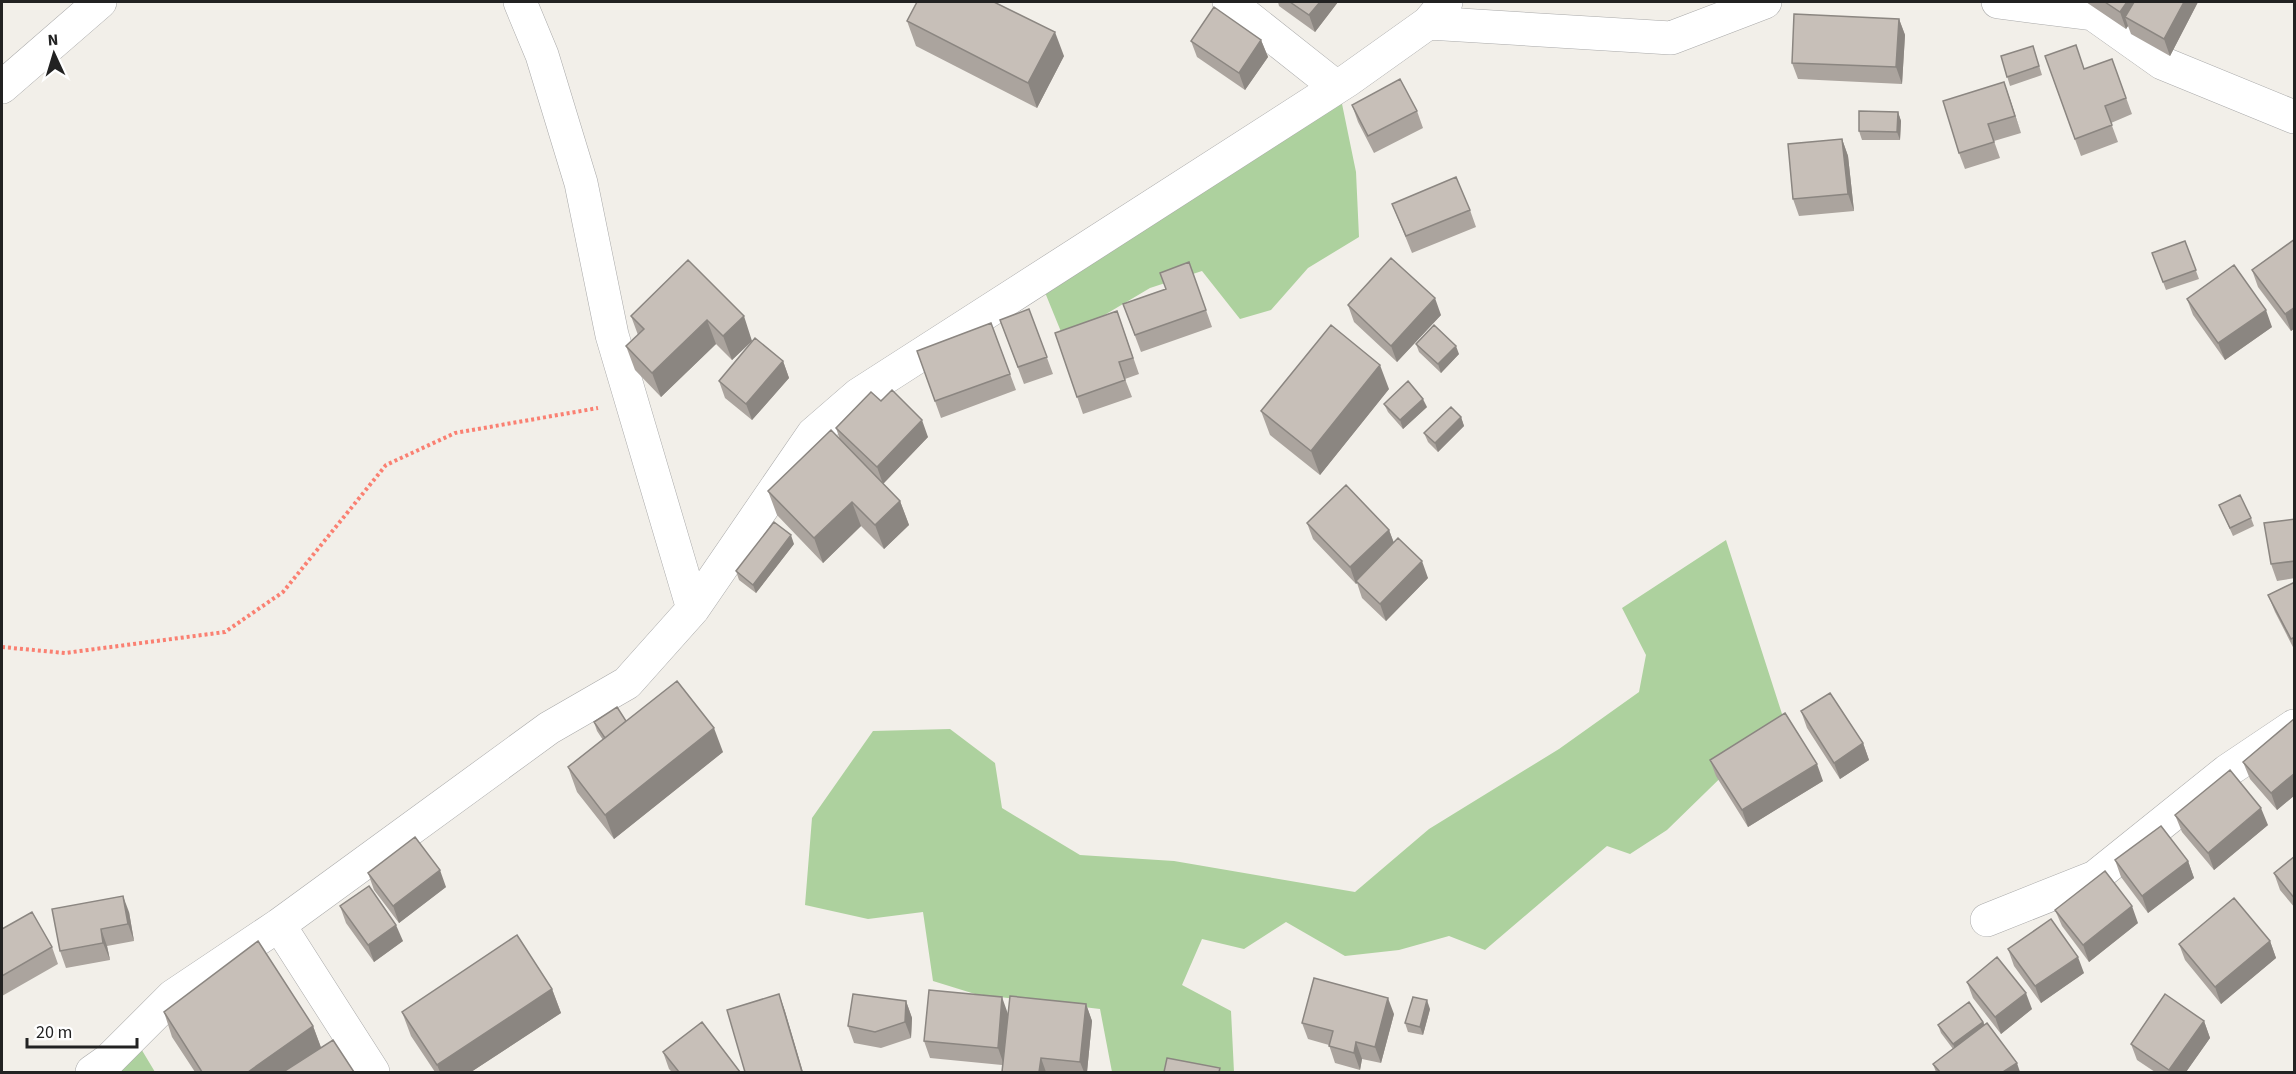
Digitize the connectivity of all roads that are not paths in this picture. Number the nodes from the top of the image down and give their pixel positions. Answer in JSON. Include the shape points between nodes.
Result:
{"nodes":[{"id":1,"x":100,"y":2,"type":"edge"},
{"id":2,"x":520,"y":2,"type":"edge"},
{"id":3,"x":1229,"y":2,"type":"edge"},
{"id":4,"x":1765,"y":2,"type":"edge"},
{"id":5,"x":1998,"y":2,"type":"edge"},
{"id":6,"x":2084,"y":8,"type":"edge"},
{"id":7,"x":1437,"y":12,"type":"edge"},
{"id":8,"x":1335,"y":86,"type":"junction"},
{"id":9,"x":2,"y":87,"type":"edge"},
{"id":10,"x":2295,"y":117,"type":"edge"},
{"id":11,"x":693,"y":609,"type":"junction"},
{"id":12,"x":2295,"y":726,"type":"edge"},
{"id":13,"x":1987,"y":920,"type":"dead end"},
{"id":14,"x":279,"y":925,"type":"junction"},
{"id":15,"x":92,"y":1072,"type":"edge"},
{"id":16,"x":373,"y":1072,"type":"edge"}],
"edges":[{"from":1,"to":9,"type":"street"},
{"from":2,"to":11,"type":"street","via":[[542,55],[581,183],[612,334]]},
{"from":3,"to":8,"type":"street"},
{"from":4,"to":7,"type":"street","via":[[1671,38]]},
{"from":5,"to":6,"type":"street"},
{"from":6,"to":10,"type":"street","via":[[2162,63]]},
{"from":7,"to":8,"type":"street"},
{"from":8,"to":11,"type":"street","via":[[858,395],[813,434]]},
{"from":11,"to":14,"type":"street","via":[[627,683],[549,728]]},
{"from":12,"to":13,"type":"street","via":[[2227,771],[2095,877]]},
{"from":14,"to":15,"type":"street","via":[[173,996],[110,1060]]},
{"from":14,"to":16,"type":"street"}]}
